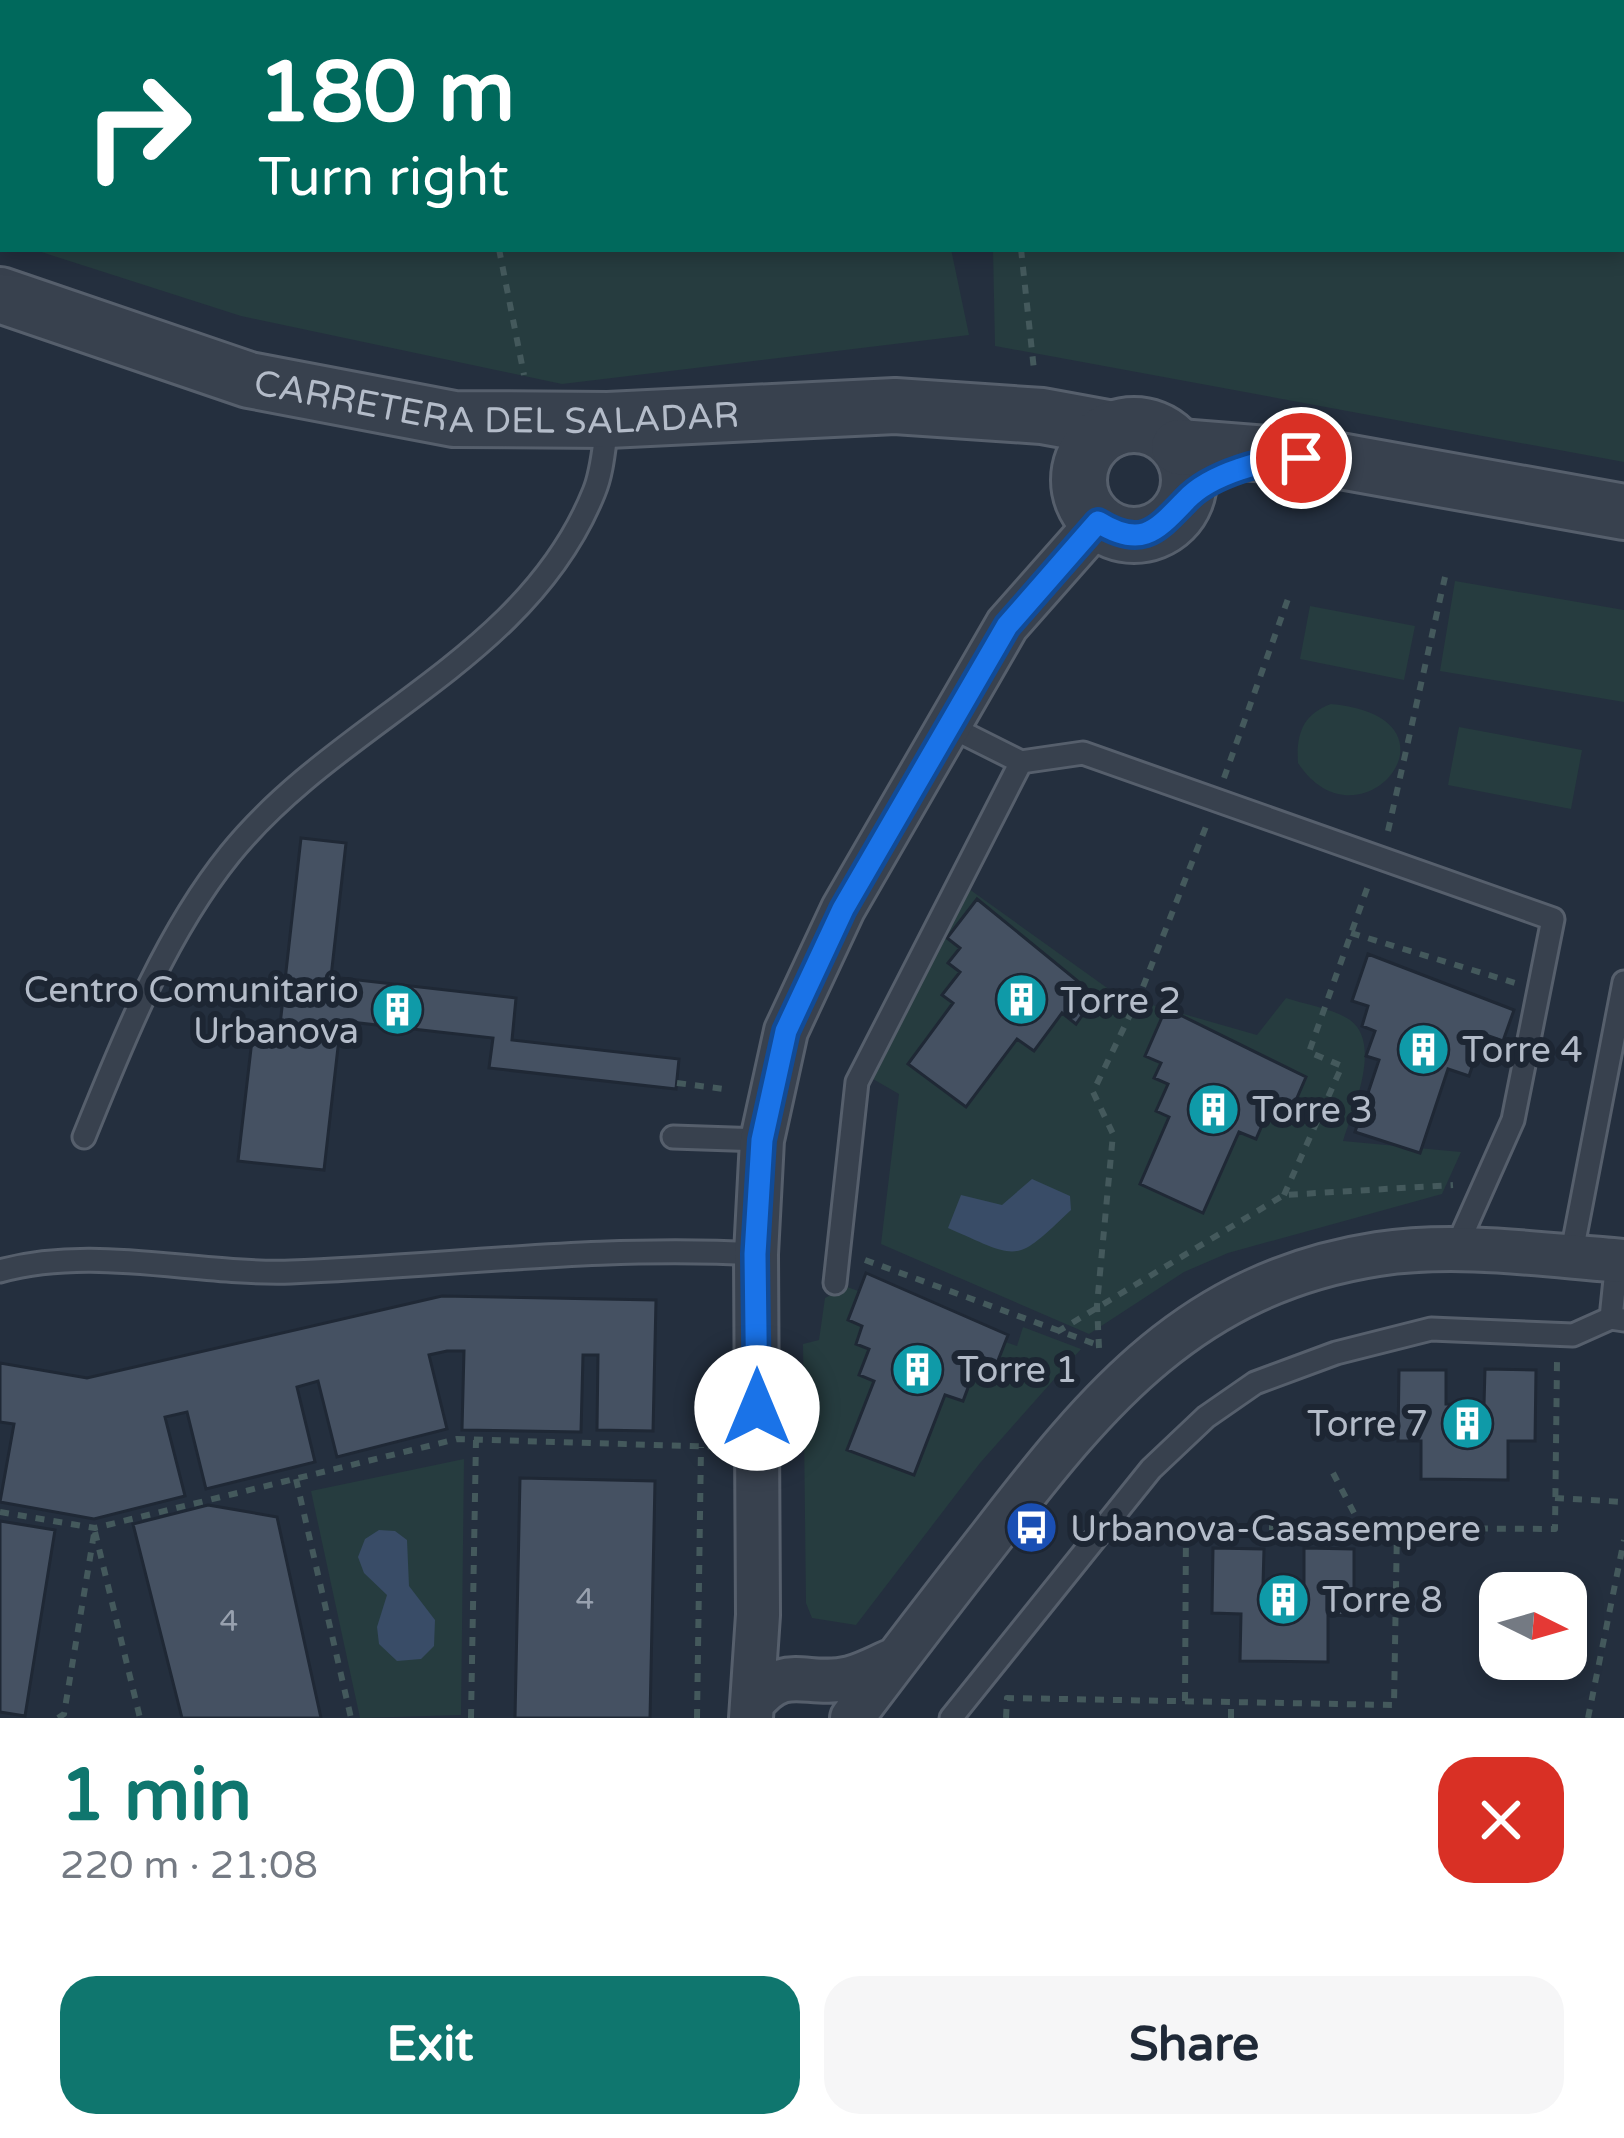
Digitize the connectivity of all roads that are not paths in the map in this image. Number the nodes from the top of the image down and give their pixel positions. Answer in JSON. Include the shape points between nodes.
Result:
{"nodes":[{"id":1,"x":0,"y":295,"type":"edge"},
{"id":2,"x":608,"y":420,"type":"junction"},
{"id":3,"x":1096,"y":449,"type":"junction"},
{"id":4,"x":1183,"y":473,"type":"junction"},
{"id":5,"x":1624,"y":512,"type":"edge"},
{"id":6,"x":1098,"y":522,"type":"junction"},
{"id":7,"x":949,"y":726,"type":"junction"},
{"id":8,"x":1021,"y":762,"type":"junction"},
{"id":9,"x":1624,"y":982,"type":"edge"},
{"id":10,"x":673,"y":1136,"type":"dead end"},
{"id":11,"x":84,"y":1137,"type":"dead end"},
{"id":12,"x":762,"y":1140,"type":"junction"},
{"id":13,"x":1456,"y":1249,"type":"junction"},
{"id":14,"x":755,"y":1254,"type":"junction"},
{"id":15,"x":1571,"y":1257,"type":"junction"},
{"id":16,"x":1620,"y":1260,"type":"edge"},
{"id":17,"x":0,"y":1271,"type":"edge"},
{"id":18,"x":836,"y":1282,"type":"dead end"},
{"id":19,"x":1618,"y":1319,"type":"edge"},
{"id":20,"x":758,"y":1615,"type":"junction"},
{"id":21,"x":896,"y":1659,"type":"junction"},
{"id":22,"x":810,"y":1678,"type":"junction"},
{"id":23,"x":751,"y":1711,"type":"edge"},
{"id":24,"x":852,"y":1718,"type":"edge"},
{"id":25,"x":952,"y":1718,"type":"edge"}],
"edges":[{"from":1,"to":2,"type":"street","name":"CARRETERA DEL SALADAR","via":[[248,380],[454,419]]},
{"from":2,"to":3,"type":"street","name":"CARRETERA DEL SALADAR","via":[[896,406],[1023,417]]},
{"from":2,"to":11,"type":"lane","via":[[595,490],[515,615],[304,779],[230,855],[125,1035]]},
{"from":3,"to":4,"type":"street","via":[[1149,427]]},
{"from":3,"to":6,"type":"street","via":[[1080,489]]},
{"from":4,"to":5,"type":"street","via":[[1274,458],[1328,459]]},
{"from":4,"to":6,"type":"street","via":[[1164,526],[1130,535]]},
{"from":6,"to":7,"type":"street","via":[[1007,626]]},
{"from":7,"to":8,"type":"lane"},
{"from":7,"to":12,"type":"street","via":[[843,909],[786,1031]]},
{"from":8,"to":13,"type":"lane","via":[[1083,753],[1553,919],[1513,1120]]},
{"from":8,"to":18,"type":"lane","via":[[856,1082]]},
{"from":9,"to":15,"type":"lane"},
{"from":10,"to":12,"type":"lane"},
{"from":12,"to":14,"type":"street"},
{"from":13,"to":15,"type":"street"},
{"from":13,"to":21,"type":"street","via":[[1378,1254],[1299,1274],[1220,1308],[1150,1354],[1082,1419]]},
{"from":14,"to":17,"type":"lane","via":[[644,1249],[291,1272],[110,1260]]},
{"from":14,"to":20,"type":"street"},
{"from":15,"to":16,"type":"street"},
{"from":16,"to":19,"type":"lane"},
{"from":19,"to":25,"type":"lane","via":[[1573,1335],[1432,1329],[1255,1383],[1192,1430]]},
{"from":20,"to":22,"type":"street","via":[[780,1657]]},
{"from":20,"to":23,"type":"street"},
{"from":21,"to":22,"type":"street","via":[[847,1679]]},
{"from":21,"to":24,"type":"street"},
{"from":22,"to":23,"type":"street","via":[[768,1684]]}]}
